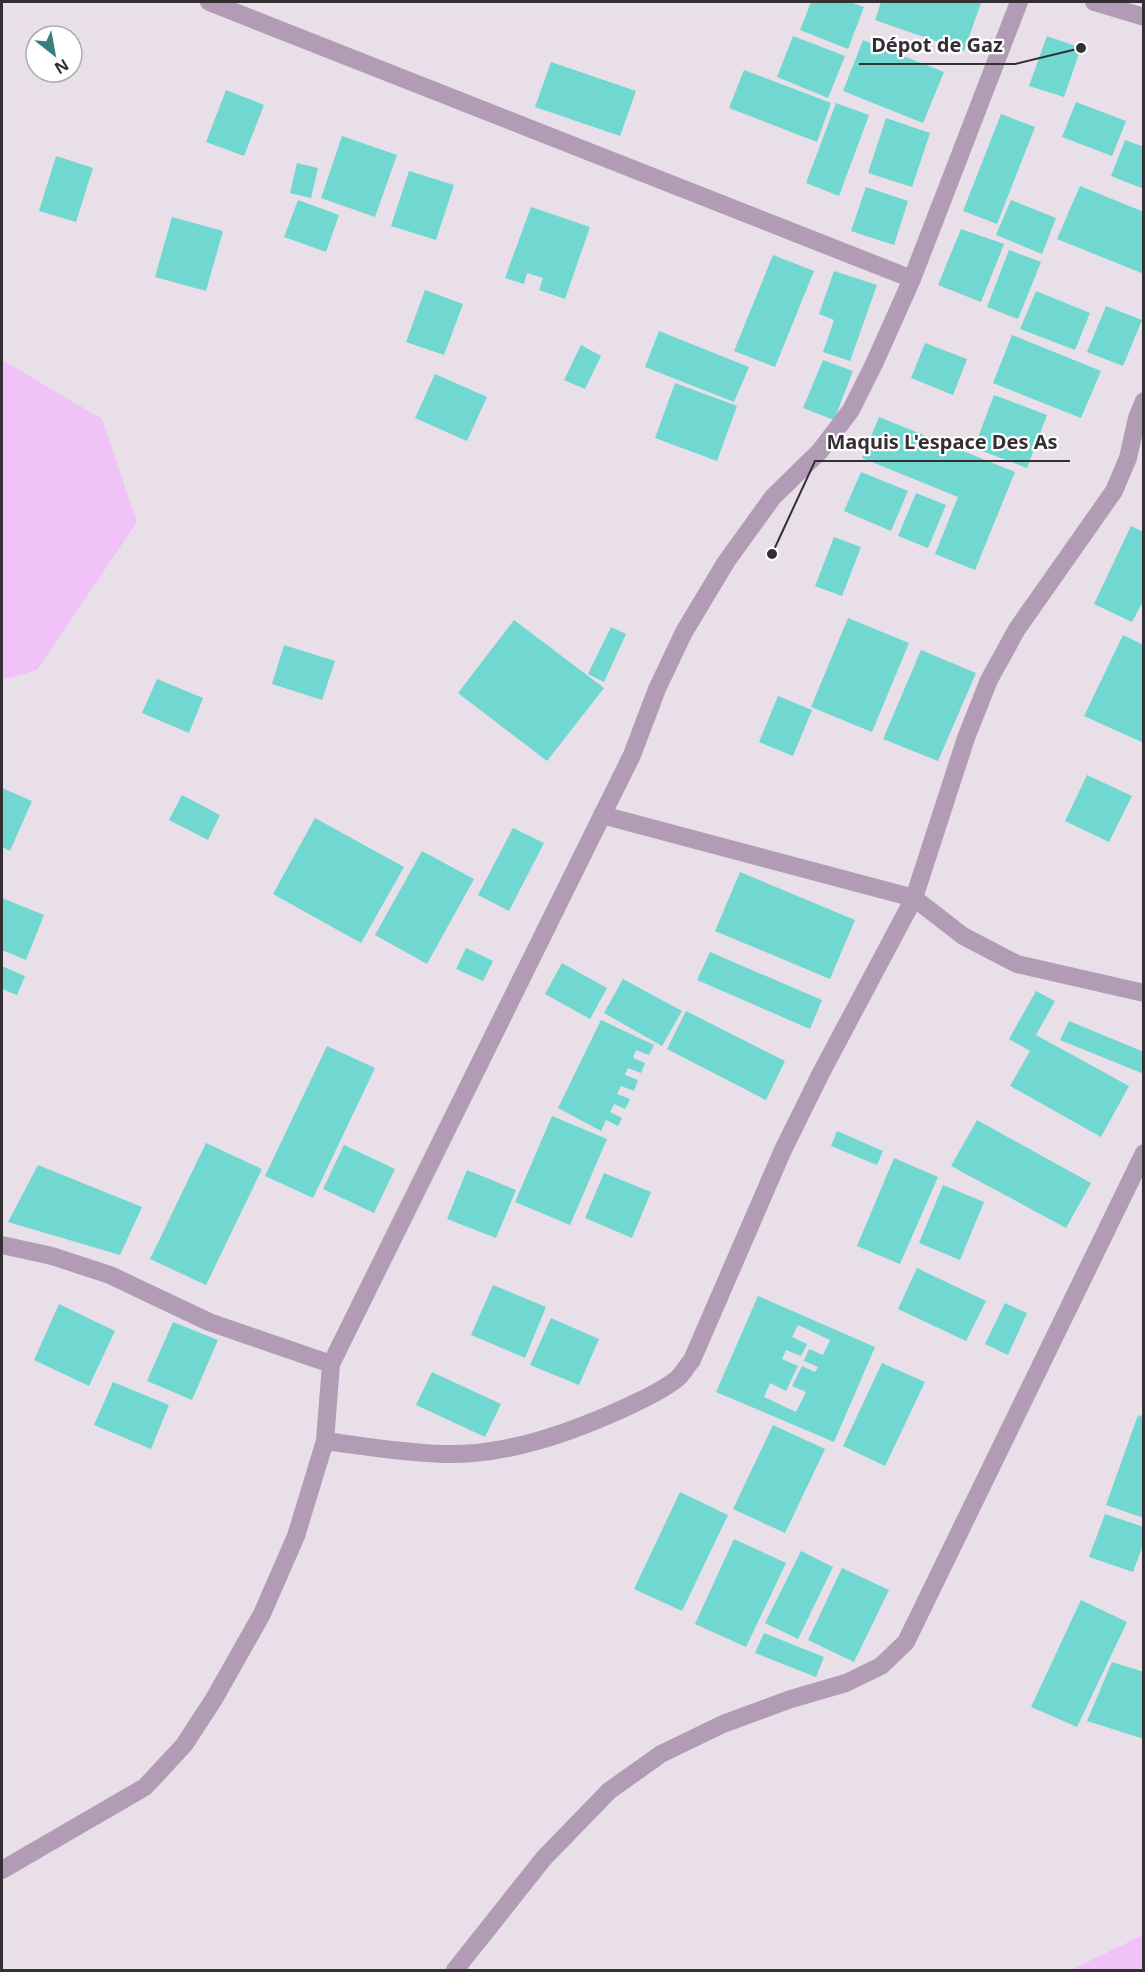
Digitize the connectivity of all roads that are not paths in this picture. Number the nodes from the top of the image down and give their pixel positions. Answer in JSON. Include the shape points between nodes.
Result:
{"nodes":[{"id":1,"x":209,"y":2,"type":"edge"},
{"id":2,"x":1019,"y":2,"type":"edge"},
{"id":3,"x":1094,"y":2,"type":"edge"},
{"id":4,"x":1143,"y":17,"type":"edge"},
{"id":5,"x":912,"y":279,"type":"junction"},
{"id":6,"x":1143,"y":401,"type":"edge"},
{"id":7,"x":602,"y":815,"type":"junction"},
{"id":8,"x":914,"y":898,"type":"junction"},
{"id":9,"x":1143,"y":993,"type":"edge"},
{"id":10,"x":1143,"y":1153,"type":"edge"},
{"id":11,"x":2,"y":1245,"type":"edge"},
{"id":12,"x":331,"y":1364,"type":"junction"},
{"id":13,"x":325,"y":1441,"type":"junction"},
{"id":14,"x":2,"y":1870,"type":"edge"},
{"id":15,"x":455,"y":1971,"type":"edge"}],
"edges":[{"from":1,"to":5,"type":"street"},
{"from":2,"to":5,"type":"street"},
{"from":3,"to":4,"type":"street"},
{"from":5,"to":7,"type":"street","via":[[851,410],[820,451],[773,497],[726,562],[684,632]]},
{"from":6,"to":8,"type":"street","via":[[1128,458],[1114,491],[1017,629],[989,680]]},
{"from":7,"to":8,"type":"street"},
{"from":7,"to":12,"type":"street"},
{"from":8,"to":9,"type":"street","via":[[963,936],[1017,964]]},
{"from":8,"to":13,"type":"street","via":[[783,1150],[692,1360],[678,1377],[656,1393],[604,1418],[513,1446],[444,1454]]},
{"from":10,"to":15,"type":"street","via":[[906,1642],[881,1666],[855,1679],[723,1724],[661,1754],[609,1791],[544,1858]]},
{"from":11,"to":12,"type":"street","via":[[110,1275],[209,1322]]},
{"from":12,"to":13,"type":"street"},
{"from":13,"to":14,"type":"street","via":[[296,1536],[262,1614],[184,1745],[145,1786]]}]}
